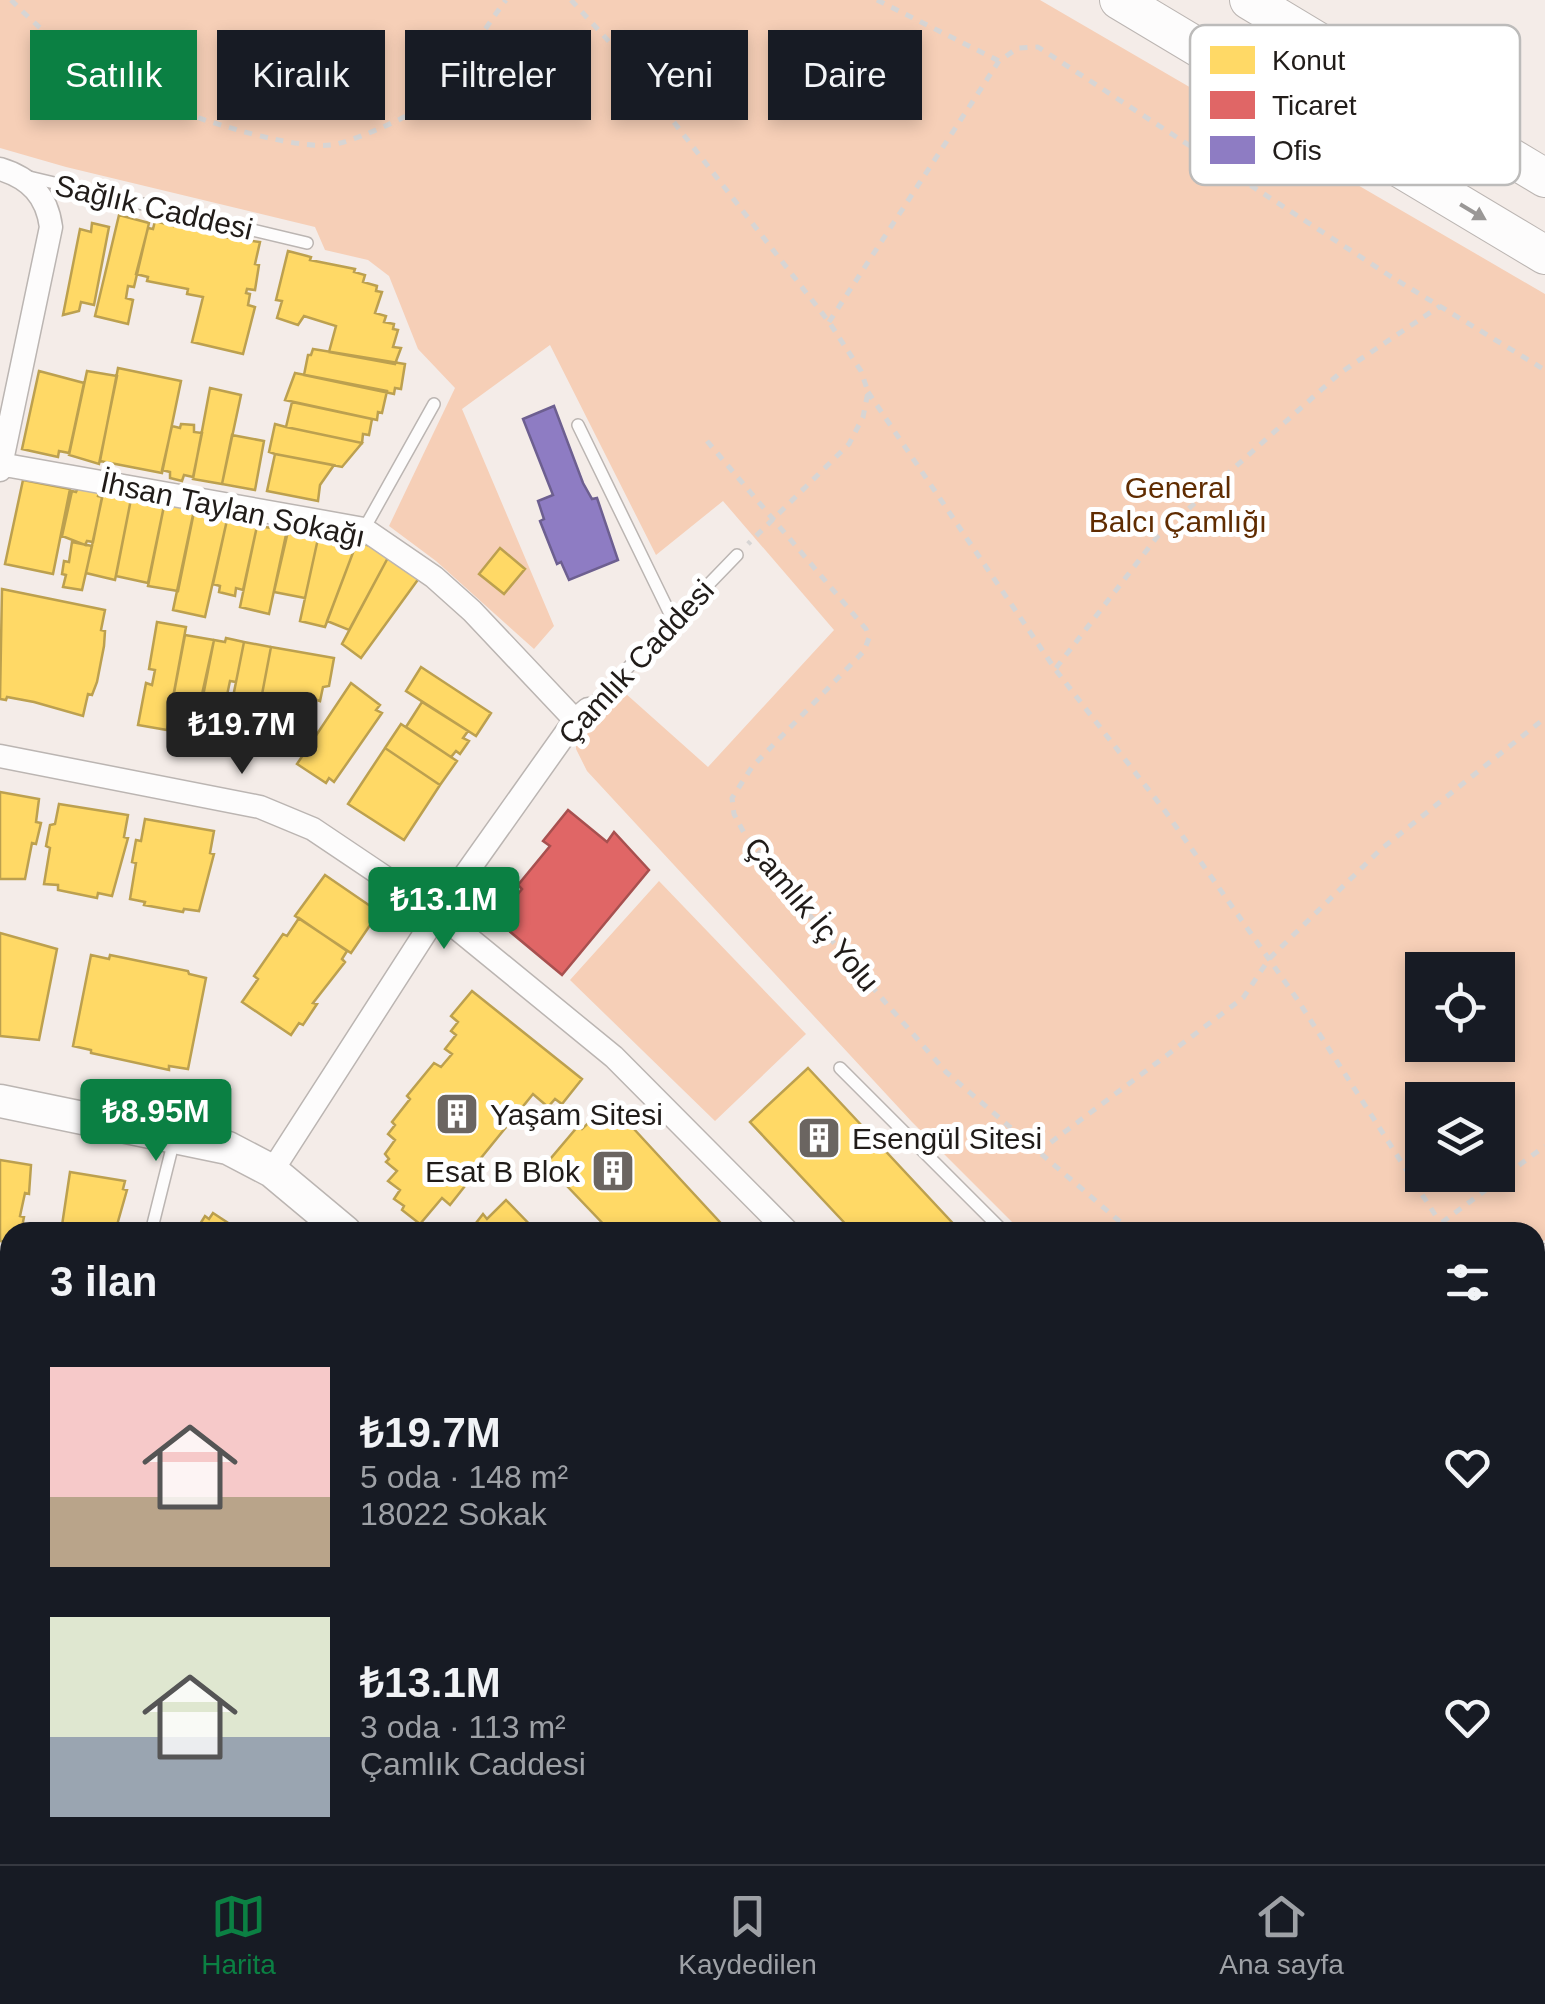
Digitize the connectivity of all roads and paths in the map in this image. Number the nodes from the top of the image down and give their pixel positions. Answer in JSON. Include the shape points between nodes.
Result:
{"nodes":[{"id":1,"x":12,"y":0,"type":"edge"},
{"id":2,"x":506,"y":0,"type":"edge"},
{"id":3,"x":571,"y":0,"type":"edge"},
{"id":4,"x":877,"y":0,"type":"edge"},
{"id":5,"x":1119,"y":0,"type":"edge"},
{"id":6,"x":1249,"y":0,"type":"edge"},
{"id":7,"x":1291,"y":25,"type":"edge"},
{"id":8,"x":1190,"y":42,"type":"edge"},
{"id":9,"x":1000,"y":60,"type":"junction"},
{"id":10,"x":1190,"y":145,"type":"edge"},
{"id":11,"x":1520,"y":163,"type":"edge"},
{"id":12,"x":8,"y":171,"type":"edge"},
{"id":13,"x":1545,"y":178,"type":"edge"},
{"id":14,"x":1252,"y":185,"type":"edge"},
{"id":15,"x":1428,"y":185,"type":"edge"},
{"id":16,"x":307,"y":243,"type":"dead end"},
{"id":17,"x":1545,"y":255,"type":"edge"},
{"id":18,"x":1440,"y":306,"type":"junction"},
{"id":19,"x":829,"y":322,"type":"junction"},
{"id":20,"x":1545,"y":370,"type":"edge"},
{"id":21,"x":868,"y":392,"type":"junction"},
{"id":22,"x":434,"y":404,"type":"dead end"},
{"id":23,"x":578,"y":424,"type":"dead end"},
{"id":24,"x":707,"y":441,"type":"dead end"},
{"id":25,"x":0,"y":466,"type":"edge"},
{"id":26,"x":772,"y":520,"type":"junction"},
{"id":27,"x":364,"y":530,"type":"junction"},
{"id":28,"x":737,"y":555,"type":"joint"},
{"id":29,"x":673,"y":620,"type":"junction"},
{"id":30,"x":1054,"y":669,"type":"junction"},
{"id":31,"x":582,"y":714,"type":"junction"},
{"id":32,"x":1545,"y":718,"type":"edge"},
{"id":33,"x":0,"y":756,"type":"edge"},
{"id":34,"x":438,"y":913,"type":"junction"},
{"id":35,"x":1269,"y":959,"type":"junction"},
{"id":36,"x":840,"y":1068,"type":"dead end"},
{"id":37,"x":0,"y":1101,"type":"edge"},
{"id":38,"x":174,"y":1136,"type":"junction"},
{"id":39,"x":1545,"y":1146,"type":"edge"},
{"id":40,"x":1038,"y":1152,"type":"junction"},
{"id":41,"x":272,"y":1170,"type":"junction"},
{"id":42,"x":153,"y":1222,"type":"edge"},
{"id":43,"x":334,"y":1222,"type":"edge"},
{"id":44,"x":778,"y":1222,"type":"edge"},
{"id":45,"x":994,"y":1222,"type":"edge"},
{"id":46,"x":1120,"y":1222,"type":"edge"},
{"id":47,"x":1440,"y":1222,"type":"edge"},
{"id":48,"x":1444,"y":1222,"type":"edge"}],
"edges":[{"from":1,"to":2,"type":"path","via":[[43,32],[112,82],[202,119],[330,146],[421,108]]},
{"from":3,"to":19,"type":"path","via":[[624,58]]},
{"from":4,"to":9,"type":"path"},
{"from":5,"to":8,"type":"highway","one_way":true},
{"from":6,"to":7,"type":"highway"},
{"from":9,"to":10,"type":"path","via":[[1018,48],[1038,47]]},
{"from":9,"to":19,"type":"path"},
{"from":11,"to":13,"type":"highway"},
{"from":12,"to":16,"type":"lane","name":"Sağlık Caddesi"},
{"from":12,"to":25,"type":"street","via":[[39,193],[51,227]]},
{"from":14,"to":18,"type":"path"},
{"from":15,"to":17,"type":"highway","one_way":true},
{"from":18,"to":20,"type":"path"},
{"from":18,"to":30,"type":"path","via":[[1340,373],[1157,536]]},
{"from":19,"to":21,"type":"path"},
{"from":21,"to":26,"type":"path","via":[[849,444]]},
{"from":21,"to":30,"type":"path"},
{"from":22,"to":27,"type":"lane"},
{"from":23,"to":29,"type":"lane"},
{"from":24,"to":26,"type":"path","name":"Çamlık İç Yolu"},
{"from":25,"to":27,"type":"street","name":"İhsan Taylan Sokağı"},
{"from":26,"to":28,"type":"path"},
{"from":26,"to":40,"type":"path","name":"Çamlık İç Yolu","via":[[870,638],[752,766],[732,798],[734,814],[794,896],[946,1072]]},
{"from":27,"to":31,"type":"street","name":"İhsan Taylan Sokağı","via":[[434,577]]},
{"from":28,"to":29,"type":"lane","name":"Çamlık Caddesi"},
{"from":29,"to":31,"type":"lane","name":"Çamlık Caddesi"},
{"from":30,"to":35,"type":"path"},
{"from":31,"to":34,"type":"street","name":"Çamlık Caddesi"},
{"from":32,"to":35,"type":"path","via":[[1380,850]]},
{"from":33,"to":34,"type":"street","via":[[260,807],[312,829]]},
{"from":34,"to":41,"type":"street","name":"Çamlık Caddesi"},
{"from":34,"to":44,"type":"street","via":[[614,1058]]},
{"from":35,"to":40,"type":"path","via":[[1243,998]]},
{"from":35,"to":47,"type":"path"},
{"from":36,"to":45,"type":"lane"},
{"from":37,"to":38,"type":"main road"},
{"from":38,"to":41,"type":"main road","via":[[228,1148]]},
{"from":38,"to":42,"type":"lane"},
{"from":39,"to":48,"type":"path"},
{"from":40,"to":46,"type":"path","name":"Çamlık İç Yolu"},
{"from":41,"to":43,"type":"main road"}]}
